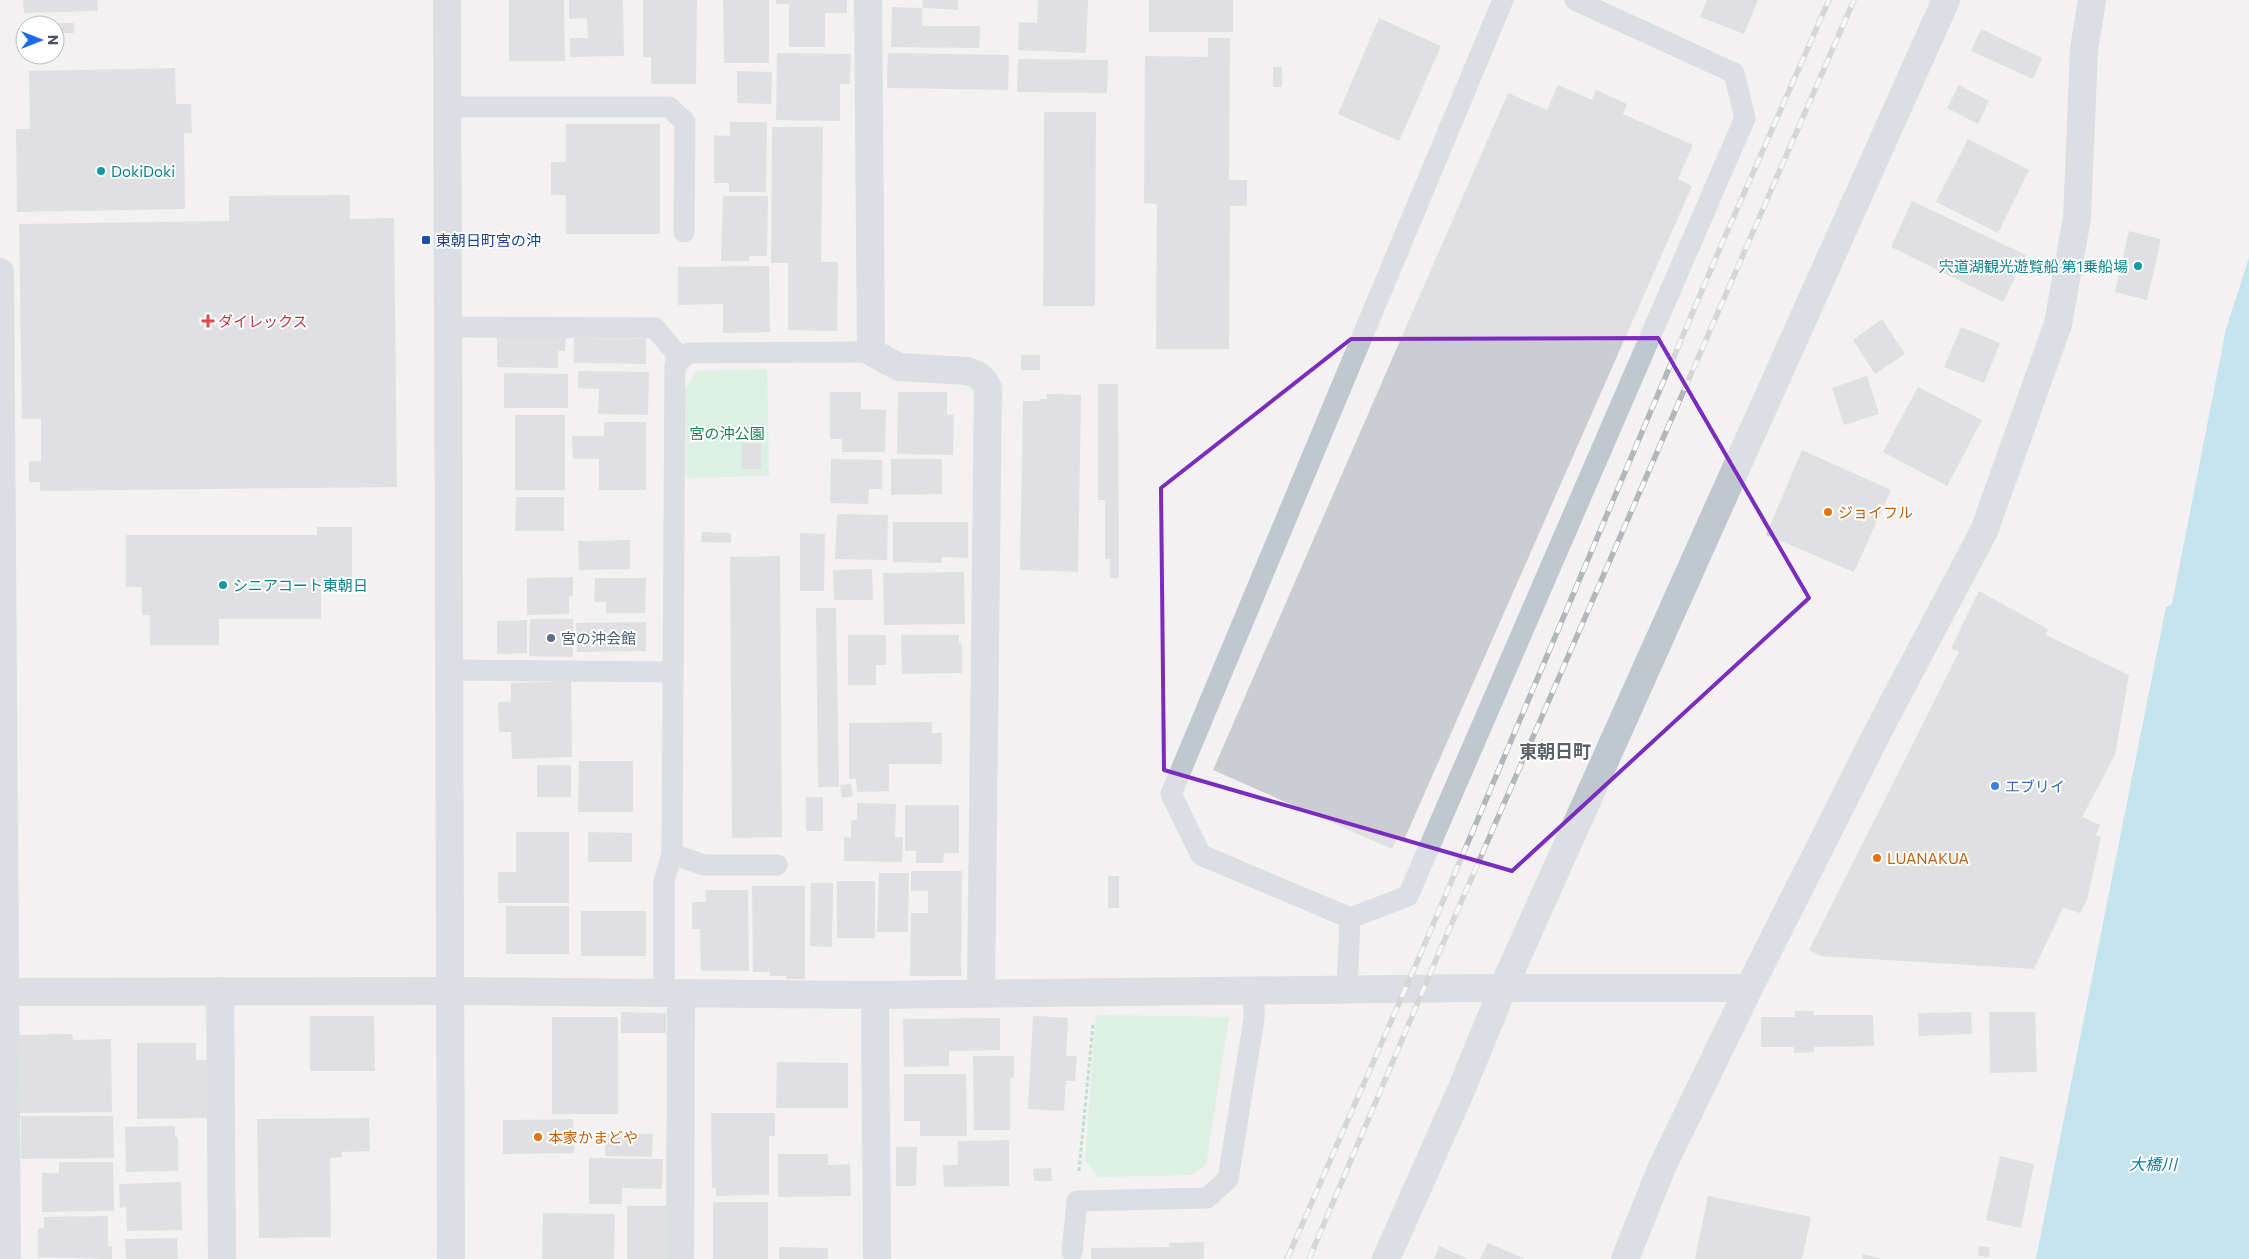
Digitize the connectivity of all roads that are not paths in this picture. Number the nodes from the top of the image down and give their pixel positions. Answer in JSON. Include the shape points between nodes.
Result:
{"nodes":[{"id":1,"x":447,"y":0,"type":"edge"},
{"id":2,"x":868,"y":0,"type":"edge"},
{"id":3,"x":1503,"y":0,"type":"edge"},
{"id":4,"x":1575,"y":0,"type":"edge"},
{"id":5,"x":1946,"y":0,"type":"edge"},
{"id":6,"x":2092,"y":0,"type":"edge"},
{"id":7,"x":447,"y":107,"type":"junction"},
{"id":8,"x":684,"y":232,"type":"dead end"},
{"id":9,"x":0,"y":272,"type":"edge"},
{"id":10,"x":447,"y":327,"type":"junction"},
{"id":11,"x":871,"y":352,"type":"junction"},
{"id":12,"x":681,"y":359,"type":"junction"},
{"id":13,"x":448,"y":670,"type":"junction"},
{"id":14,"x":672,"y":672,"type":"junction"},
{"id":15,"x":672,"y":854,"type":"junction"},
{"id":16,"x":777,"y":865,"type":"dead end"},
{"id":17,"x":1350,"y":918,"type":"junction"},
{"id":18,"x":1503,"y":988,"type":"junction"},
{"id":19,"x":1749,"y":988,"type":"junction"},
{"id":20,"x":1347,"y":990,"type":"junction"},
{"id":21,"x":3,"y":991,"type":"edge"},
{"id":22,"x":220,"y":991,"type":"junction"},
{"id":23,"x":449,"y":991,"type":"junction"},
{"id":24,"x":1254,"y":991,"type":"junction"},
{"id":25,"x":672,"y":993,"type":"junction"},
{"id":26,"x":981,"y":993,"type":"junction"},
{"id":27,"x":876,"y":995,"type":"junction"},
{"id":28,"x":1072,"y":1252,"type":"dead end"},
{"id":29,"x":7,"y":1259,"type":"edge"},
{"id":30,"x":222,"y":1259,"type":"edge"},
{"id":31,"x":451,"y":1259,"type":"edge"},
{"id":32,"x":680,"y":1259,"type":"edge"},
{"id":33,"x":877,"y":1259,"type":"edge"},
{"id":34,"x":1386,"y":1259,"type":"edge"},
{"id":35,"x":1625,"y":1259,"type":"edge"}],
"edges":[{"from":1,"to":7,"type":"street"},
{"from":2,"to":11,"type":"street"},
{"from":3,"to":17,"type":"lane","via":[[1171,794],[1201,855]]},
{"from":4,"to":17,"type":"lane","via":[[1734,73],[1745,118],[1408,896]]},
{"from":5,"to":18,"type":"street"},
{"from":6,"to":19,"type":"street","via":[[2084,49],[2077,218],[2054,333],[1984,531],[1885,718]]},
{"from":7,"to":8,"type":"lane","via":[[669,107],[684,122]]},
{"from":7,"to":10,"type":"street"},
{"from":9,"to":21,"type":"street"},
{"from":10,"to":12,"type":"lane","via":[[655,328]]},
{"from":10,"to":13,"type":"street"},
{"from":11,"to":12,"type":"lane","via":[[688,353]]},
{"from":11,"to":26,"type":"street","via":[[899,367],[967,370],[984,380],[988,388]]},
{"from":12,"to":14,"type":"lane","via":[[675,365]]},
{"from":13,"to":14,"type":"lane"},
{"from":13,"to":23,"type":"street"},
{"from":14,"to":15,"type":"lane"},
{"from":15,"to":16,"type":"lane","via":[[704,865]]},
{"from":15,"to":25,"type":"lane","via":[[664,881]]},
{"from":17,"to":20,"type":"lane"},
{"from":18,"to":19,"type":"street"},
{"from":18,"to":20,"type":"street"},
{"from":18,"to":34,"type":"street"},
{"from":19,"to":35,"type":"street","via":[[1662,1167]]},
{"from":20,"to":24,"type":"street"},
{"from":21,"to":22,"type":"street"},
{"from":21,"to":29,"type":"street"},
{"from":22,"to":23,"type":"street"},
{"from":22,"to":30,"type":"street"},
{"from":23,"to":25,"type":"street"},
{"from":23,"to":31,"type":"street"},
{"from":24,"to":26,"type":"street"},
{"from":24,"to":28,"type":"lane","via":[[1254,1019],[1228,1179],[1207,1198],[1077,1201]]},
{"from":25,"to":27,"type":"street"},
{"from":25,"to":32,"type":"street"},
{"from":26,"to":27,"type":"street"},
{"from":27,"to":33,"type":"street"}]}
